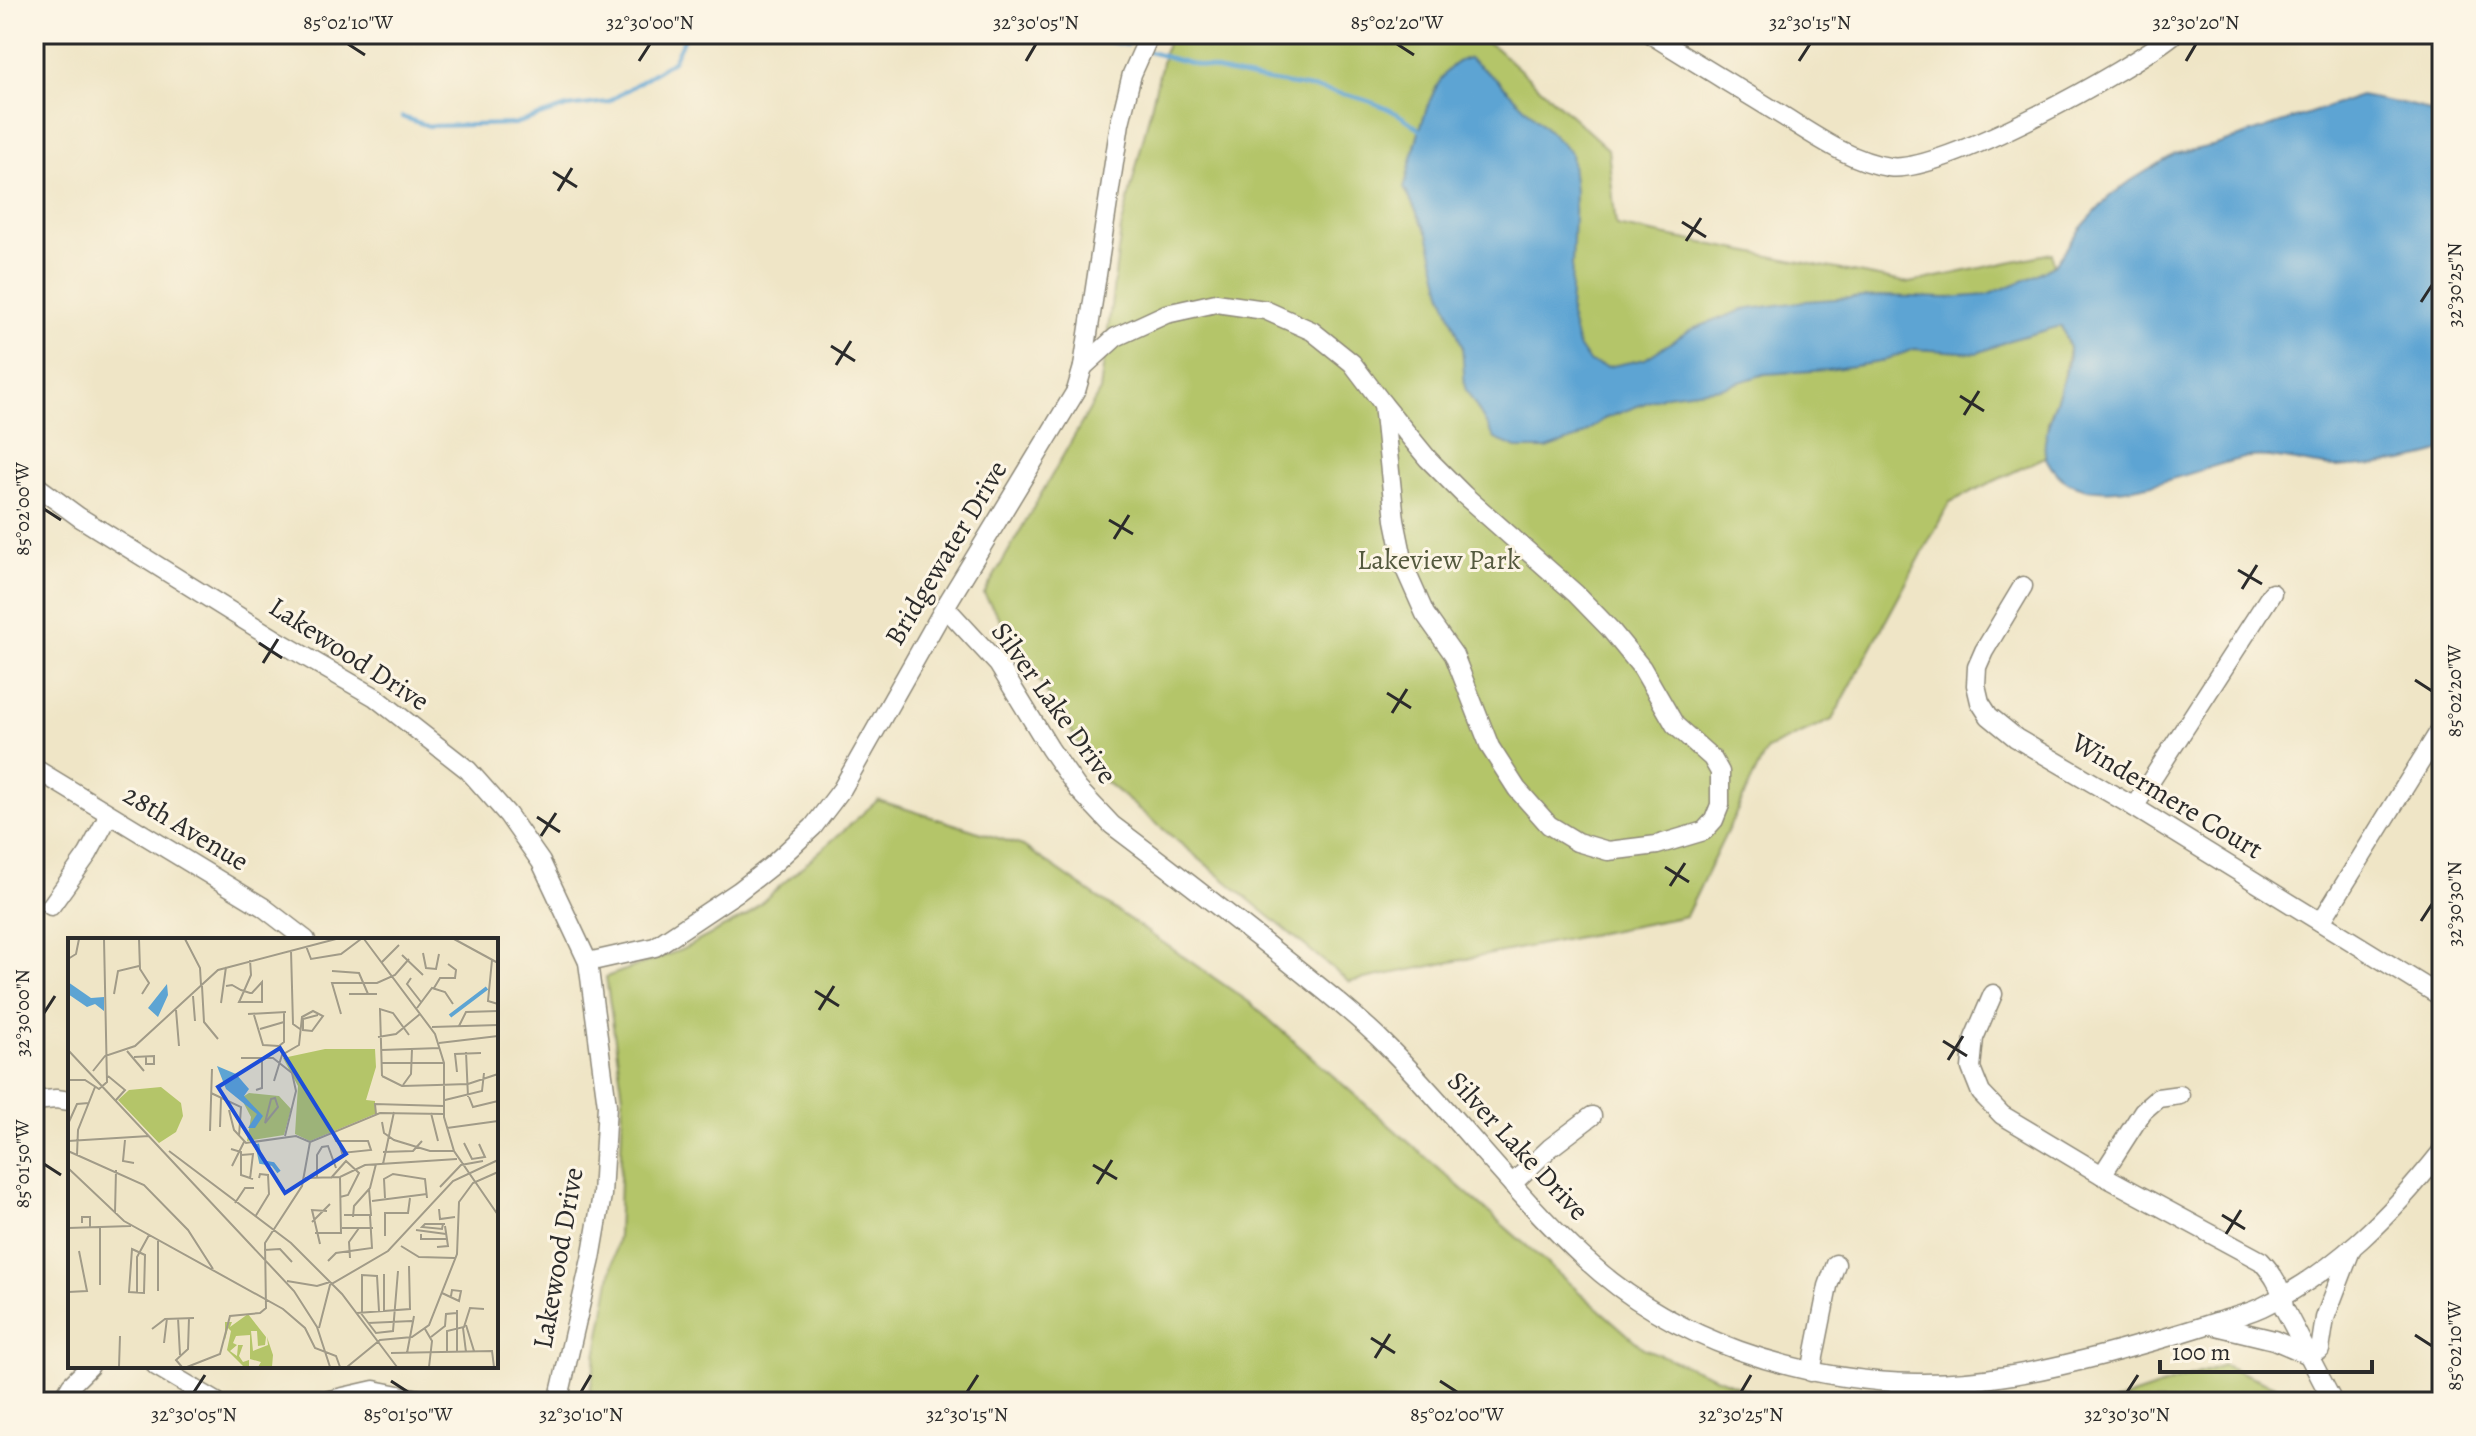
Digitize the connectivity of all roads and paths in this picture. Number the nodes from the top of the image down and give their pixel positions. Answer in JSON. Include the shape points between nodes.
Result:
{"nodes":[{"id":1,"x":1150,"y":34,"type":"edge"},
{"id":2,"x":1650,"y":34,"type":"edge"},
{"id":3,"x":2174,"y":34,"type":"edge"},
{"id":4,"x":1083,"y":367,"type":"junction"},
{"id":5,"x":1383,"y":404,"type":"junction"},
{"id":6,"x":35,"y":487,"type":"edge"},
{"id":7,"x":2023,"y":586,"type":"dead end"},
{"id":8,"x":2272,"y":593,"type":"dead end"},
{"id":9,"x":945,"y":607,"type":"junction"},
{"id":10,"x":2442,"y":727,"type":"edge"},
{"id":11,"x":34,"y":768,"type":"edge"},
{"id":12,"x":2134,"y":807,"type":"junction"},
{"id":13,"x":109,"y":815,"type":"junction"},
{"id":14,"x":51,"y":906,"type":"dead end"},
{"id":15,"x":2321,"y":922,"type":"junction"},
{"id":16,"x":303,"y":938,"type":"edge"},
{"id":17,"x":588,"y":962,"type":"junction"},
{"id":18,"x":1993,"y":994,"type":"dead end"},
{"id":19,"x":2442,"y":997,"type":"edge"},
{"id":20,"x":2180,"y":1095,"type":"dead end"},
{"id":21,"x":34,"y":1101,"type":"edge"},
{"id":22,"x":68,"y":1101,"type":"edge"},
{"id":23,"x":1592,"y":1116,"type":"dead end"},
{"id":24,"x":2442,"y":1151,"type":"edge"},
{"id":25,"x":2102,"y":1175,"type":"junction"},
{"id":26,"x":1512,"y":1184,"type":"junction"},
{"id":27,"x":2353,"y":1247,"type":"junction"},
{"id":28,"x":1836,"y":1264,"type":"dead end"},
{"id":29,"x":2283,"y":1295,"type":"junction"},
{"id":30,"x":2210,"y":1324,"type":"junction"},
{"id":31,"x":2315,"y":1353,"type":"junction"},
{"id":32,"x":88,"y":1368,"type":"edge"},
{"id":33,"x":159,"y":1368,"type":"edge"},
{"id":34,"x":1811,"y":1372,"type":"junction"},
{"id":35,"x":61,"y":1402,"type":"edge"},
{"id":36,"x":217,"y":1402,"type":"edge"},
{"id":37,"x":321,"y":1402,"type":"edge"},
{"id":38,"x":434,"y":1402,"type":"edge"},
{"id":39,"x":558,"y":1402,"type":"edge"},
{"id":40,"x":2333,"y":1402,"type":"edge"}],
"edges":[{"from":1,"to":4,"type":"street","name":"Bridgewater Drive","via":[[1132,74],[1120,123]]},
{"from":2,"to":3,"type":"street","via":[[1817,136],[1860,159],[1891,167],[1923,165],[1969,148],[2147,55]]},
{"from":4,"to":5,"type":"street","via":[[1116,337],[1166,314],[1216,303],[1265,310],[1312,331],[1352,363]]},
{"from":4,"to":9,"type":"street","name":"Bridgewater Drive","via":[[1076,391]]},
{"from":5,"to":5,"type":"street","via":[[1405,569],[1425,614],[1454,655],[1490,747],[1517,789],[1549,825],[1577,842],[1608,851],[1657,845],[1704,831],[1720,805],[1720,772],[1712,758],[1675,725],[1642,668],[1610,629],[1464,495]]},
{"from":6,"to":17,"type":"street","name":"Lakewood Drive","via":[[375,697],[468,770],[541,862]]},
{"from":7,"to":12,"type":"street","name":"Windermere Court","via":[[1977,667],[1980,702],[2016,738]]},
{"from":8,"to":12,"type":"street"},
{"from":9,"to":17,"type":"street","name":"Bridgewater Drive","via":[[842,789],[813,827],[739,891],[655,947]]},
{"from":9,"to":26,"type":"street","name":"Silver Lake Drive","via":[[998,664],[1078,789],[1112,825],[1347,1007]]},
{"from":10,"to":15,"type":"street"},
{"from":11,"to":13,"type":"street","name":"28th Avenue"},
{"from":12,"to":15,"type":"street","name":"Windermere Court"},
{"from":13,"to":14,"type":"street"},
{"from":13,"to":16,"type":"street","name":"28th Avenue","via":[[263,907]]},
{"from":15,"to":19,"type":"street","name":"Windermere Court"},
{"from":17,"to":39,"type":"street","name":"Lakewood Drive","via":[[607,1105],[602,1195]]},
{"from":18,"to":25,"type":"street","via":[[1974,1038],[1971,1068],[1981,1093],[2002,1115]]},
{"from":20,"to":25,"type":"street","via":[[2158,1098],[2143,1111]]},
{"from":21,"to":22,"type":"street"},
{"from":23,"to":26,"type":"street"},
{"from":24,"to":27,"type":"street","name":"Silver Lake Drive"},
{"from":25,"to":29,"type":"street","via":[[2261,1261]]},
{"from":26,"to":34,"type":"street","name":"Silver Lake Drive","via":[[1586,1261],[1635,1298],[1712,1338]]},
{"from":27,"to":29,"type":"street","name":"Silver Lake Drive"},
{"from":27,"to":31,"type":"street","name":"Silver Lake Drive"},
{"from":28,"to":34,"type":"street"},
{"from":29,"to":30,"type":"street","name":"Silver Lake Drive"},
{"from":29,"to":31,"type":"street","via":[[2284,1308]]},
{"from":30,"to":31,"type":"street"},
{"from":30,"to":34,"type":"street","name":"Silver Lake Drive","via":[[2019,1375],[1921,1383]]},
{"from":31,"to":40,"type":"street"},
{"from":32,"to":35,"type":"street"},
{"from":33,"to":36,"type":"street"},
{"from":37,"to":38,"type":"street","via":[[374,1390]]}]}
